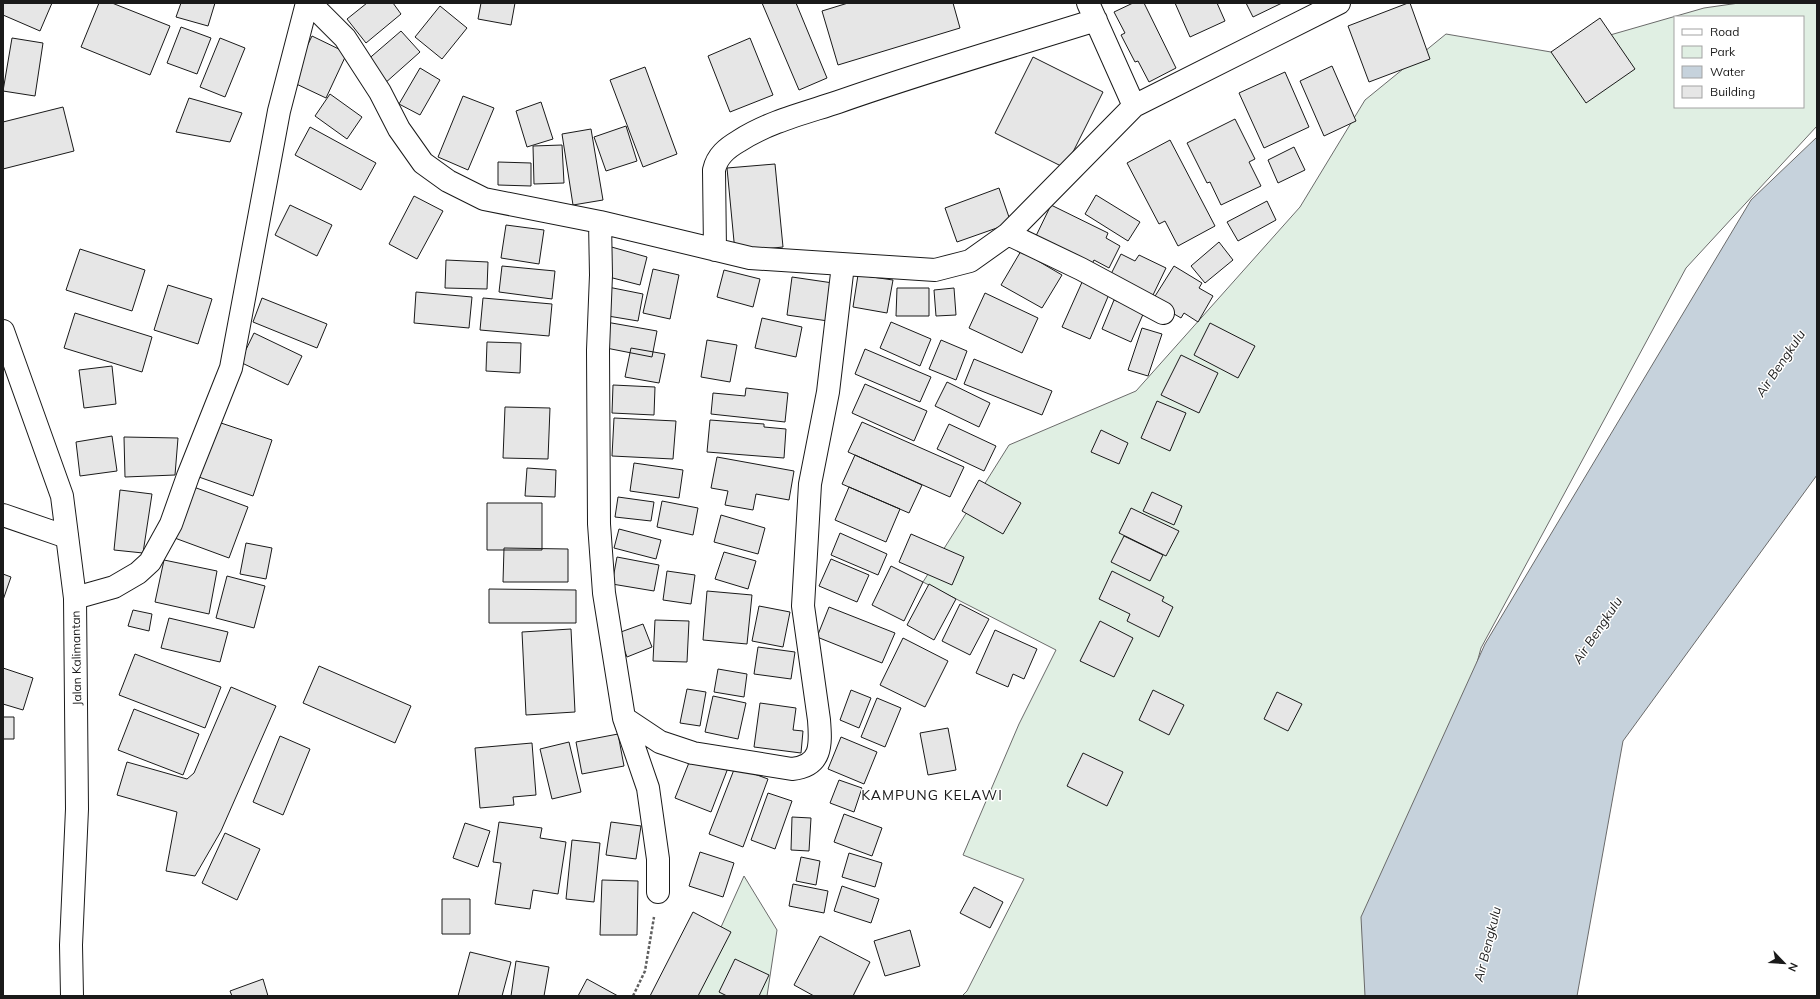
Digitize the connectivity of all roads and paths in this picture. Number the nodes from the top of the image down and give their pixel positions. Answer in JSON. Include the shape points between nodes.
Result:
{"nodes":[{"id":1,"x":307,"y":3,"type":"edge"},
{"id":2,"x":310,"y":3,"type":"edge"},
{"id":3,"x":1340,"y":3,"type":"edge"},
{"id":4,"x":1092,"y":12,"type":"edge"},
{"id":5,"x":1134,"y":106,"type":"junction"},
{"id":6,"x":600,"y":222,"type":"junction"},
{"id":7,"x":1008,"y":234,"type":"junction"},
{"id":8,"x":715,"y":250,"type":"junction"},
{"id":9,"x":843,"y":265,"type":"junction"},
{"id":10,"x":1163,"y":313,"type":"dead end"},
{"id":11,"x":3,"y":331,"type":"edge"},
{"id":12,"x":3,"y":515,"type":"edge"},
{"id":13,"x":67,"y":537,"type":"junction"},
{"id":14,"x":75,"y":598,"type":"junction"},
{"id":15,"x":624,"y":718,"type":"junction"},
{"id":16,"x":658,"y":892,"type":"joint"},
{"id":17,"x":72,"y":996,"type":"edge"},
{"id":18,"x":633,"y":996,"type":"edge"}],
"edges":[{"from":1,"to":14,"type":"street","via":[[279,112],[231,368],[171,524],[150,562],[138,573],[114,587]]},
{"from":2,"to":6,"type":"street","via":[[345,38],[380,92],[399,129],[423,163],[448,181],[484,199]]},
{"from":3,"to":5,"type":"street"},
{"from":4,"to":5,"type":"street"},
{"from":4,"to":8,"type":"street","via":[[790,119],[739,141],[724,151],[716,164]]},
{"from":5,"to":7,"type":"street"},
{"from":6,"to":8,"type":"street"},
{"from":6,"to":15,"type":"street","via":[[599,524],[604,593]]},
{"from":7,"to":9,"type":"street","via":[[970,261],[935,270]]},
{"from":7,"to":10,"type":"street"},
{"from":8,"to":9,"type":"street","via":[[750,258]]},
{"from":9,"to":15,"type":"street","via":[[828,392],[810,484],[802,606],[819,720],[820,738],[815,758],[808,765],[792,768],[693,753],[660,742]]},
{"from":11,"to":13,"type":"street","name":"Jalan Kalimantan","via":[[62,496]]},
{"from":12,"to":13,"type":"street"},
{"from":13,"to":14,"type":"street","name":"Jalan Kalimantan"},
{"from":14,"to":17,"type":"street","name":"Jalan Kalimantan","via":[[77,809],[71,944]]},
{"from":15,"to":16,"type":"street","via":[[648,788],[658,859]]},
{"from":16,"to":18,"type":"path","via":[[645,971]]}]}
